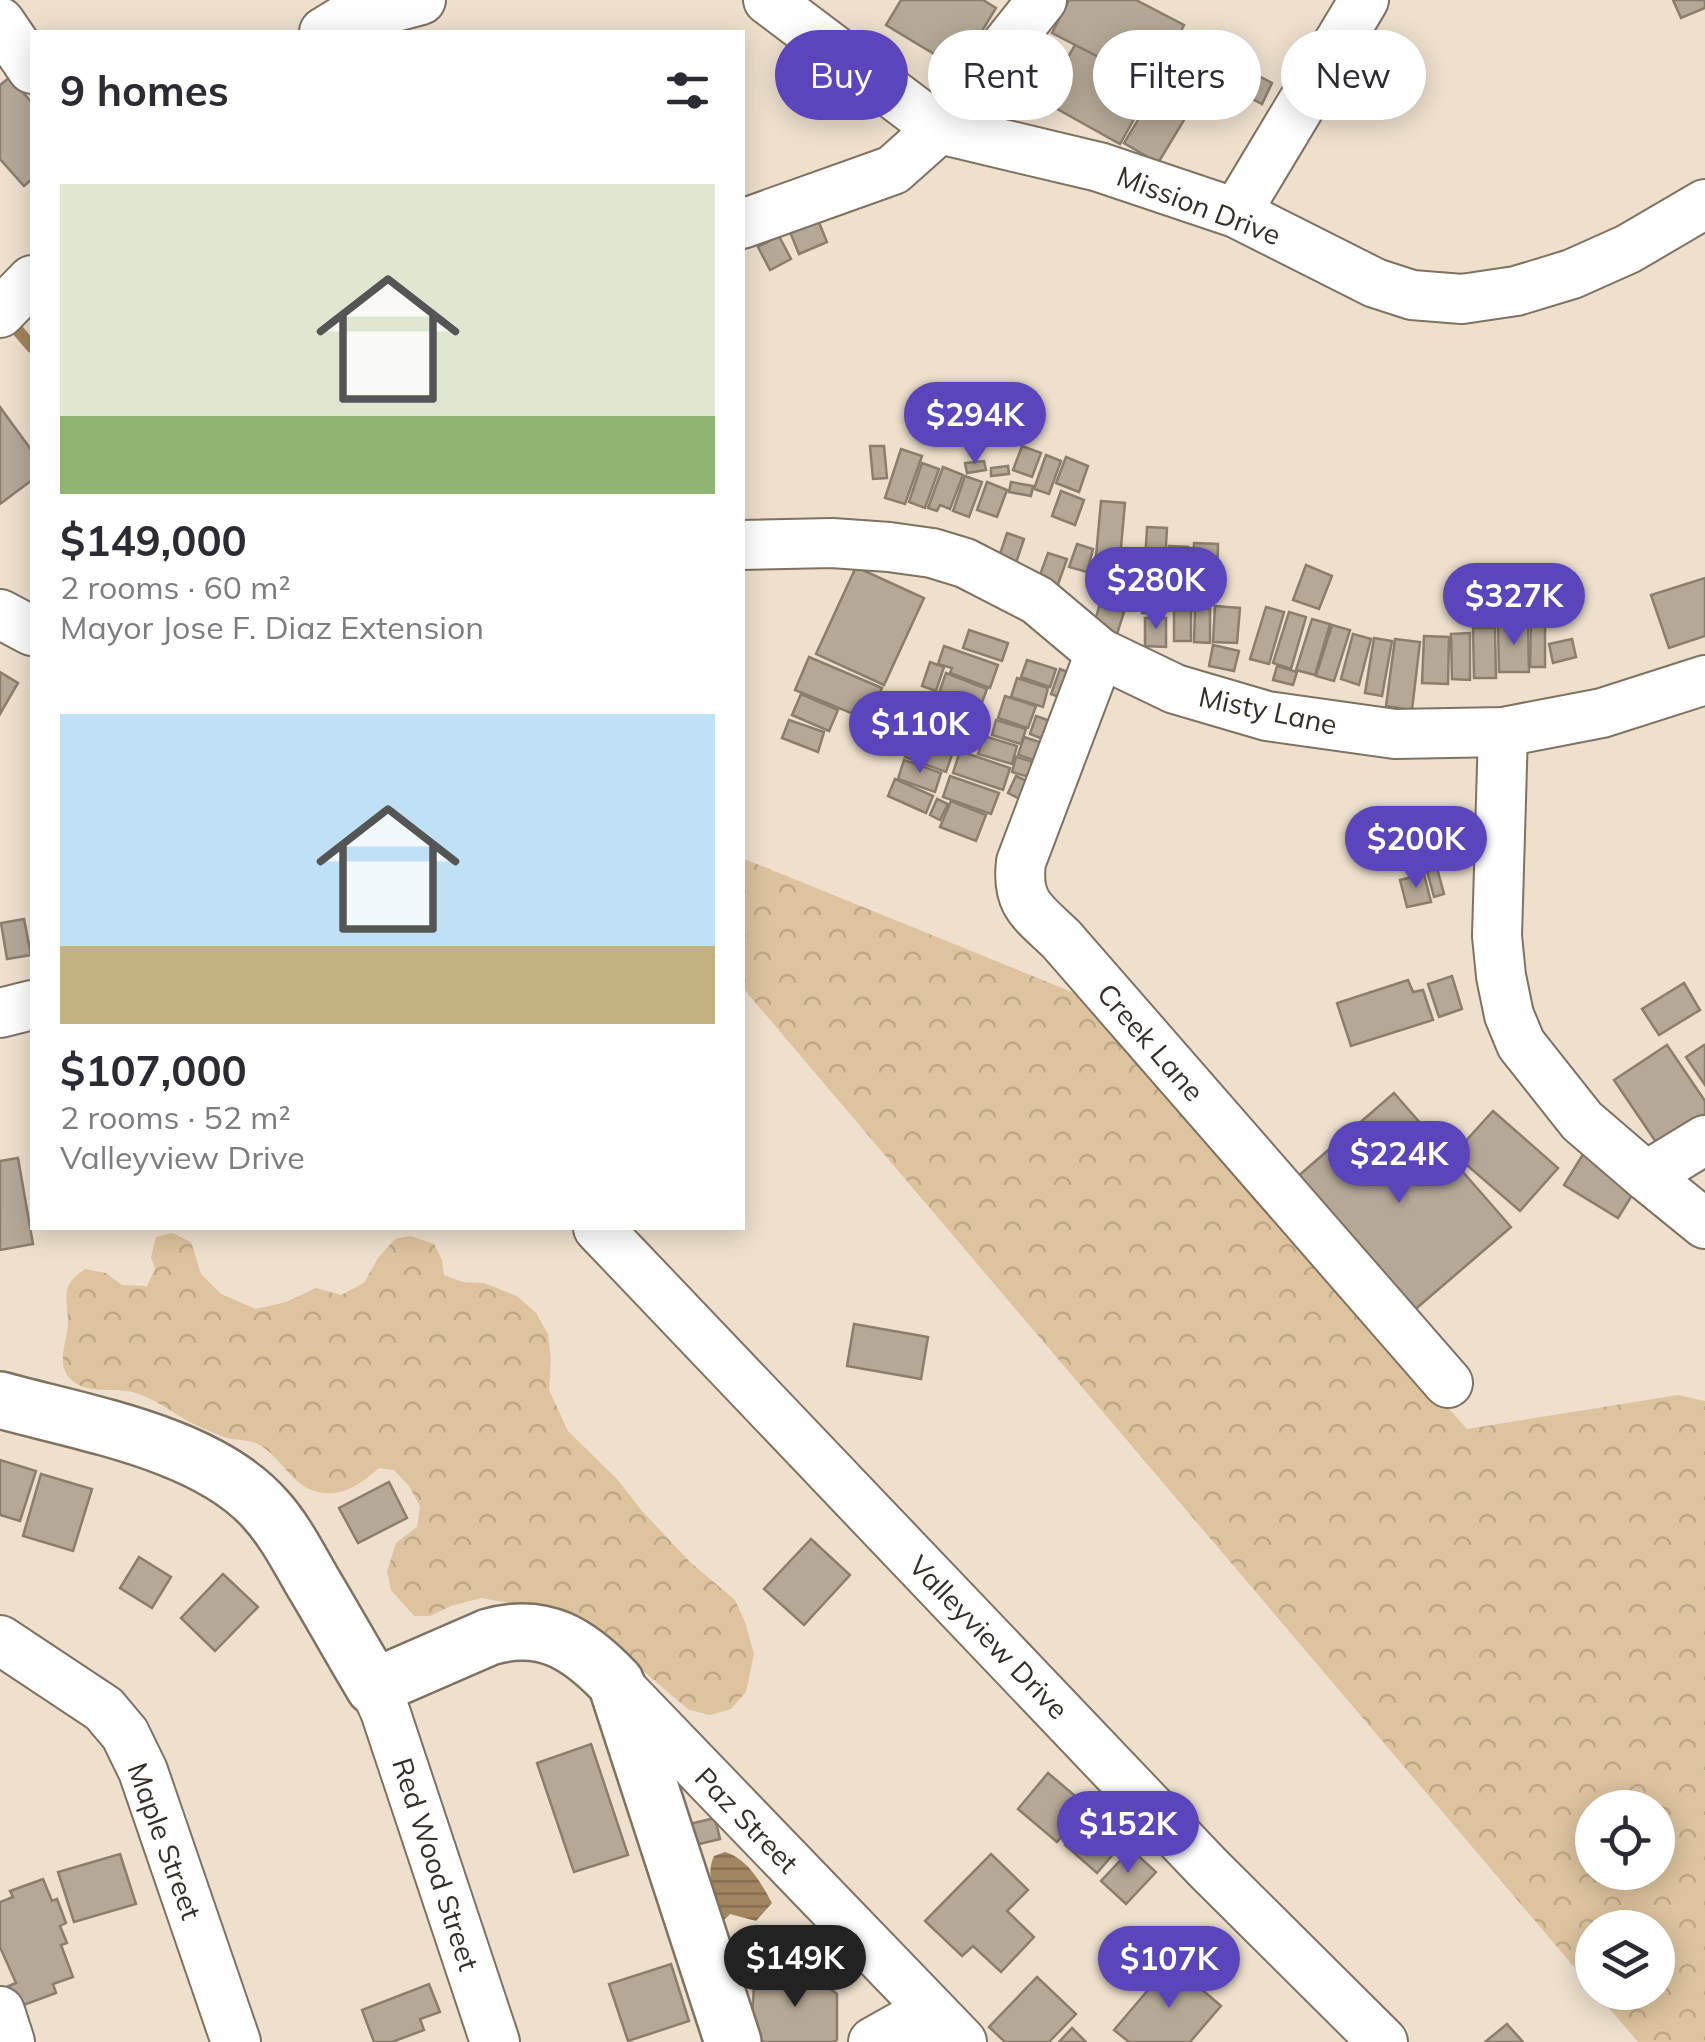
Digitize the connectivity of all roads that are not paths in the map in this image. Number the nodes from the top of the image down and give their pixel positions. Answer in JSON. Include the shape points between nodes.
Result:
{"nodes":[{"id":1,"x":421,"y":0,"type":"edge"},
{"id":2,"x":768,"y":0,"type":"edge"},
{"id":3,"x":1042,"y":0,"type":"edge"},
{"id":4,"x":1364,"y":0,"type":"edge"},
{"id":5,"x":332,"y":18,"type":"edge"},
{"id":6,"x":0,"y":22,"type":"edge"},
{"id":7,"x":30,"y":67,"type":"edge"},
{"id":8,"x":939,"y":129,"type":"junction"},
{"id":9,"x":1705,"y":204,"type":"edge"},
{"id":10,"x":1236,"y":213,"type":"junction"},
{"id":11,"x":745,"y":223,"type":"edge"},
{"id":12,"x":30,"y":282,"type":"edge"},
{"id":13,"x":0,"y":313,"type":"edge"},
{"id":14,"x":745,"y":545,"type":"edge"},
{"id":15,"x":0,"y":614,"type":"edge"},
{"id":16,"x":30,"y":631,"type":"edge"},
{"id":17,"x":1100,"y":653,"type":"junction"},
{"id":18,"x":1705,"y":680,"type":"edge"},
{"id":19,"x":1503,"y":732,"type":"junction"},
{"id":20,"x":30,"y":1006,"type":"edge"},
{"id":21,"x":0,"y":1014,"type":"edge"},
{"id":22,"x":1705,"y":1140,"type":"edge"},
{"id":23,"x":1646,"y":1176,"type":"junction"},
{"id":24,"x":1705,"y":1224,"type":"edge"},
{"id":25,"x":600,"y":1230,"type":"edge"},
{"id":26,"x":1448,"y":1383,"type":"dead end"},
{"id":27,"x":0,"y":1400,"type":"edge"},
{"id":28,"x":0,"y":1640,"type":"edge"},
{"id":29,"x":616,"y":1683,"type":"junction"},
{"id":30,"x":374,"y":1687,"type":"junction"},
{"id":31,"x":0,"y":2011,"type":"edge"},
{"id":32,"x":944,"y":2031,"type":"edge"},
{"id":33,"x":10,"y":2042,"type":"edge"},
{"id":34,"x":236,"y":2042,"type":"edge"},
{"id":35,"x":495,"y":2042,"type":"edge"},
{"id":36,"x":732,"y":2042,"type":"edge"},
{"id":37,"x":873,"y":2042,"type":"edge"},
{"id":38,"x":1383,"y":2042,"type":"edge"}],
"edges":[{"from":1,"to":5,"type":"street"},
{"from":2,"to":8,"type":"street","name":"Mission Drive"},
{"from":3,"to":8,"type":"street"},
{"from":4,"to":10,"type":"street"},
{"from":6,"to":7,"type":"street"},
{"from":8,"to":10,"type":"street","name":"Mission Drive","via":[[1099,167]]},
{"from":8,"to":11,"type":"street","via":[[893,170]]},
{"from":9,"to":10,"type":"street","name":"Mission Drive","via":[[1572,274],[1462,298],[1375,284]]},
{"from":12,"to":13,"type":"street"},
{"from":14,"to":17,"type":"street","name":"Misty Lane","via":[[889,547],[965,564],[1037,600]]},
{"from":15,"to":16,"type":"street"},
{"from":17,"to":19,"type":"street","name":"Misty Lane","via":[[1175,690],[1267,716],[1395,734]]},
{"from":17,"to":26,"type":"street","name":"Creek Lane","via":[[1021,862],[1022,896]]},
{"from":18,"to":19,"type":"street","name":"Misty Lane","via":[[1602,713]]},
{"from":19,"to":23,"type":"street","via":[[1497,936],[1509,1015],[1521,1044],[1582,1121]]},
{"from":20,"to":21,"type":"street"},
{"from":22,"to":23,"type":"street"},
{"from":23,"to":24,"type":"street"},
{"from":25,"to":38,"type":"street","name":"Valleyview Drive"},
{"from":27,"to":30,"type":"street","via":[[175,1450],[238,1483],[287,1538]]},
{"from":28,"to":34,"type":"street","name":"Maple Street","via":[[104,1708],[125,1734]]},
{"from":29,"to":30,"type":"street","via":[[576,1646],[526,1631],[490,1638]]},
{"from":29,"to":32,"type":"street","name":"Paz Street"},
{"from":29,"to":36,"type":"street"},
{"from":30,"to":35,"type":"street","name":"Red Wood Street"},
{"from":31,"to":33,"type":"street"},
{"from":32,"to":37,"type":"street"}]}
